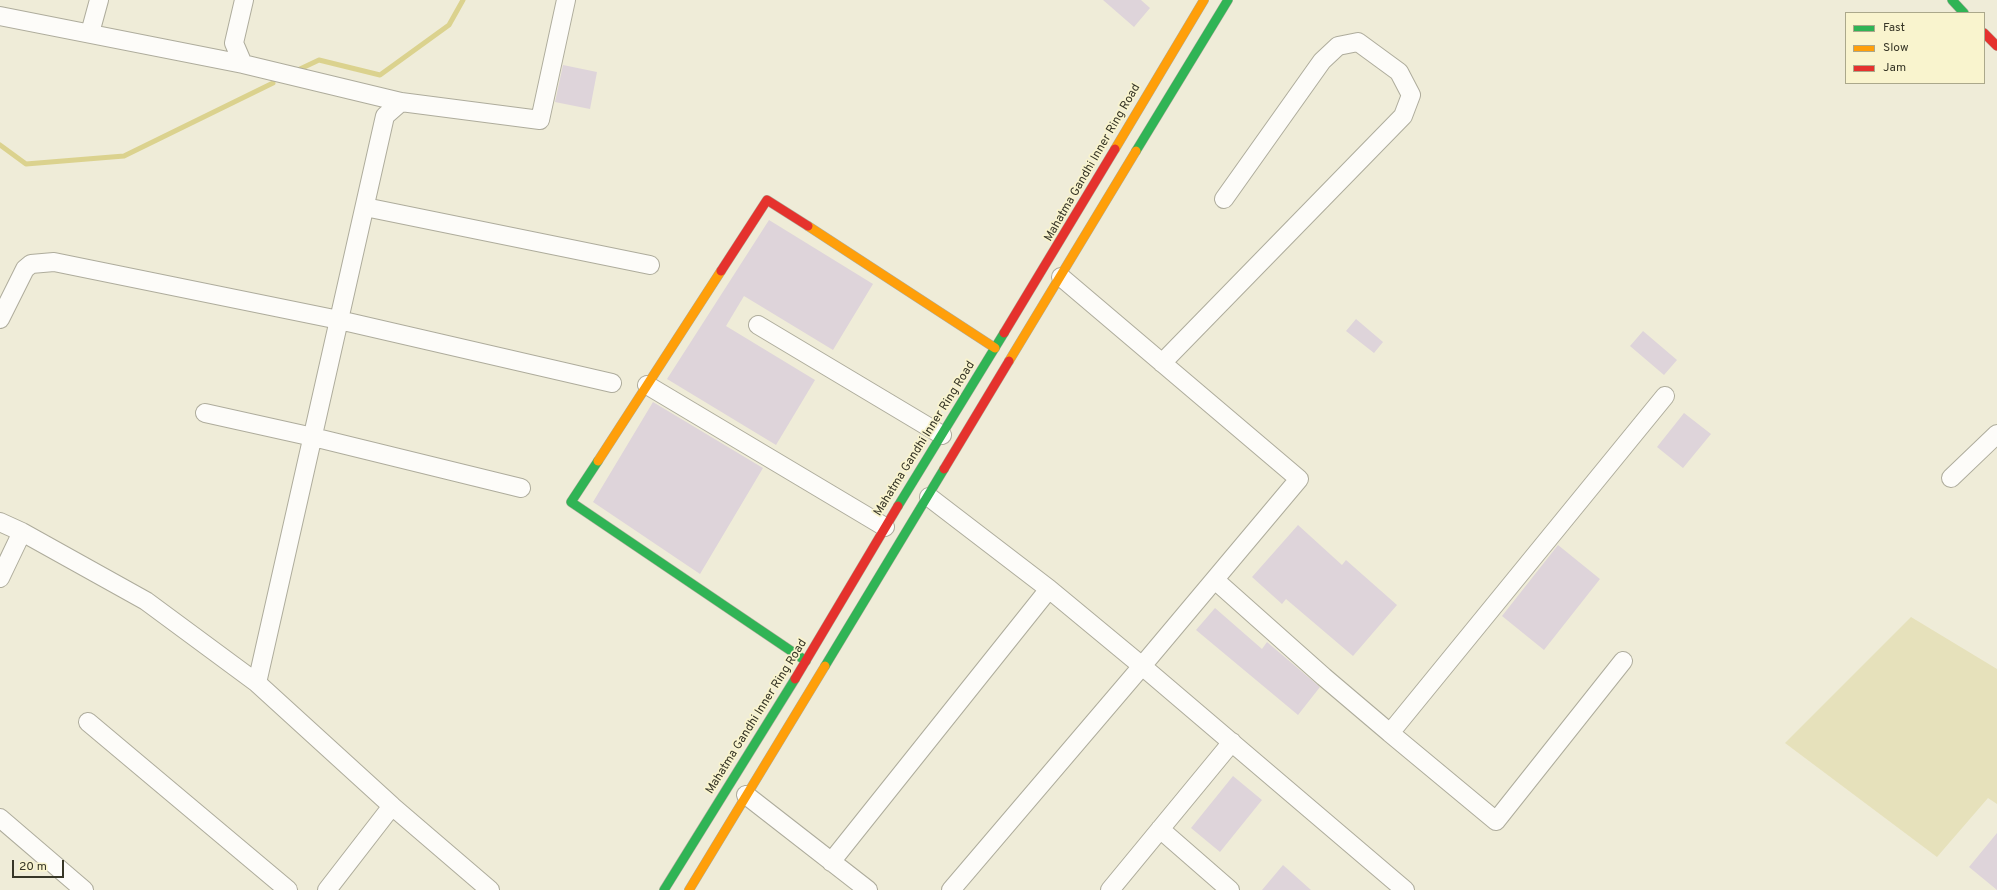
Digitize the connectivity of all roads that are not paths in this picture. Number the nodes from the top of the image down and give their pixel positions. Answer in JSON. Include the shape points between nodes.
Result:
{"nodes":[{"id":1,"x":99,"y":0,"type":"edge"},
{"id":2,"x":244,"y":0,"type":"edge"},
{"id":3,"x":566,"y":0,"type":"edge"},
{"id":4,"x":1204,"y":0,"type":"edge"},
{"id":5,"x":1228,"y":0,"type":"edge"},
{"id":6,"x":0,"y":16,"type":"edge"},
{"id":7,"x":90,"y":33,"type":"junction"},
{"id":8,"x":1985,"y":34,"type":"edge"},
{"id":9,"x":1997,"y":46,"type":"edge"},
{"id":10,"x":243,"y":64,"type":"junction"},
{"id":11,"x":401,"y":102,"type":"junction"},
{"id":12,"x":1224,"y":199,"type":"dead end"},
{"id":13,"x":365,"y":207,"type":"junction"},
{"id":14,"x":650,"y":265,"type":"dead end"},
{"id":15,"x":1061,"y":277,"type":"junction"},
{"id":16,"x":0,"y":319,"type":"edge"},
{"id":17,"x":339,"y":320,"type":"junction"},
{"id":18,"x":758,"y":325,"type":"dead end"},
{"id":19,"x":996,"y":348,"type":"junction"},
{"id":20,"x":1162,"y":363,"type":"junction"},
{"id":21,"x":612,"y":383,"type":"dead end"},
{"id":22,"x":647,"y":385,"type":"junction"},
{"id":23,"x":1665,"y":396,"type":"dead end"},
{"id":24,"x":205,"y":414,"type":"dead end"},
{"id":25,"x":1997,"y":434,"type":"edge"},
{"id":26,"x":942,"y":435,"type":"junction"},
{"id":27,"x":313,"y":437,"type":"junction"},
{"id":28,"x":1951,"y":478,"type":"dead end"},
{"id":29,"x":521,"y":488,"type":"dead end"},
{"id":30,"x":929,"y":496,"type":"junction"},
{"id":31,"x":0,"y":522,"type":"edge"},
{"id":32,"x":885,"y":527,"type":"junction"},
{"id":33,"x":22,"y":532,"type":"junction"},
{"id":34,"x":0,"y":578,"type":"edge"},
{"id":35,"x":1215,"y":580,"type":"junction"},
{"id":36,"x":1049,"y":589,"type":"junction"},
{"id":37,"x":806,"y":661,"type":"junction"},
{"id":38,"x":1623,"y":661,"type":"dead end"},
{"id":39,"x":1142,"y":666,"type":"junction"},
{"id":40,"x":257,"y":683,"type":"junction"},
{"id":41,"x":88,"y":722,"type":"dead end"},
{"id":42,"x":1390,"y":733,"type":"junction"},
{"id":43,"x":1232,"y":742,"type":"junction"},
{"id":44,"x":746,"y":795,"type":"junction"},
{"id":45,"x":392,"y":806,"type":"junction"},
{"id":46,"x":0,"y":818,"type":"edge"},
{"id":47,"x":1160,"y":829,"type":"junction"},
{"id":48,"x":831,"y":862,"type":"junction"},
{"id":49,"x":84,"y":890,"type":"edge"},
{"id":50,"x":288,"y":890,"type":"edge"},
{"id":51,"x":327,"y":890,"type":"edge"},
{"id":52,"x":490,"y":890,"type":"edge"},
{"id":53,"x":664,"y":890,"type":"edge"},
{"id":54,"x":689,"y":890,"type":"edge"},
{"id":55,"x":868,"y":890,"type":"edge"},
{"id":56,"x":951,"y":890,"type":"edge"},
{"id":57,"x":1110,"y":890,"type":"edge"},
{"id":58,"x":1230,"y":890,"type":"edge"},
{"id":59,"x":1405,"y":890,"type":"edge"}],
"edges":[{"from":1,"to":7,"type":"street"},
{"from":2,"to":10,"type":"street","via":[[234,43]]},
{"from":3,"to":11,"type":"street","via":[[540,120]]},
{"from":4,"to":19,"type":"main road","name":"Mahatma Gandhi Inner Ring Road"},
{"from":5,"to":15,"type":"main road"},
{"from":6,"to":7,"type":"street"},
{"from":7,"to":10,"type":"street"},
{"from":8,"to":9,"type":"main road"},
{"from":10,"to":11,"type":"street"},
{"from":11,"to":13,"type":"street","via":[[385,116]]},
{"from":12,"to":20,"type":"street","via":[[1322,61],[1338,46],[1358,42],[1399,72],[1411,95],[1403,116]]},
{"from":13,"to":14,"type":"street"},
{"from":13,"to":17,"type":"street"},
{"from":15,"to":20,"type":"street"},
{"from":15,"to":30,"type":"main road"},
{"from":16,"to":17,"type":"street","via":[[25,269],[31,264],[54,262]]},
{"from":17,"to":21,"type":"street"},
{"from":17,"to":27,"type":"street"},
{"from":18,"to":26,"type":"street"},
{"from":19,"to":22,"type":"main road","via":[[767,200]]},
{"from":19,"to":26,"type":"main road","name":"Mahatma Gandhi Inner Ring Road"},
{"from":20,"to":35,"type":"street","via":[[1299,479]]},
{"from":22,"to":32,"type":"street"},
{"from":22,"to":37,"type":"main road","via":[[572,502]]},
{"from":23,"to":42,"type":"street"},
{"from":24,"to":27,"type":"street"},
{"from":25,"to":28,"type":"street"},
{"from":26,"to":32,"type":"main road","name":"Mahatma Gandhi Inner Ring Road"},
{"from":27,"to":29,"type":"street"},
{"from":27,"to":40,"type":"street"},
{"from":30,"to":36,"type":"street"},
{"from":30,"to":44,"type":"main road"},
{"from":31,"to":33,"type":"street"},
{"from":32,"to":37,"type":"main road","name":"Mahatma Gandhi Inner Ring Road"},
{"from":33,"to":34,"type":"street"},
{"from":33,"to":40,"type":"street","via":[[146,601]]},
{"from":35,"to":39,"type":"street"},
{"from":35,"to":42,"type":"street"},
{"from":36,"to":39,"type":"street"},
{"from":36,"to":48,"type":"street"},
{"from":37,"to":53,"type":"main road","name":"Mahatma Gandhi Inner Ring Road"},
{"from":38,"to":42,"type":"street","via":[[1496,821]]},
{"from":39,"to":43,"type":"street"},
{"from":39,"to":56,"type":"street"},
{"from":40,"to":45,"type":"street"},
{"from":41,"to":50,"type":"street"},
{"from":43,"to":47,"type":"street"},
{"from":43,"to":59,"type":"street"},
{"from":44,"to":48,"type":"street"},
{"from":44,"to":54,"type":"main road"},
{"from":45,"to":51,"type":"street"},
{"from":45,"to":52,"type":"street"},
{"from":46,"to":49,"type":"street"},
{"from":47,"to":57,"type":"street"},
{"from":47,"to":58,"type":"street"},
{"from":48,"to":55,"type":"street"}]}
